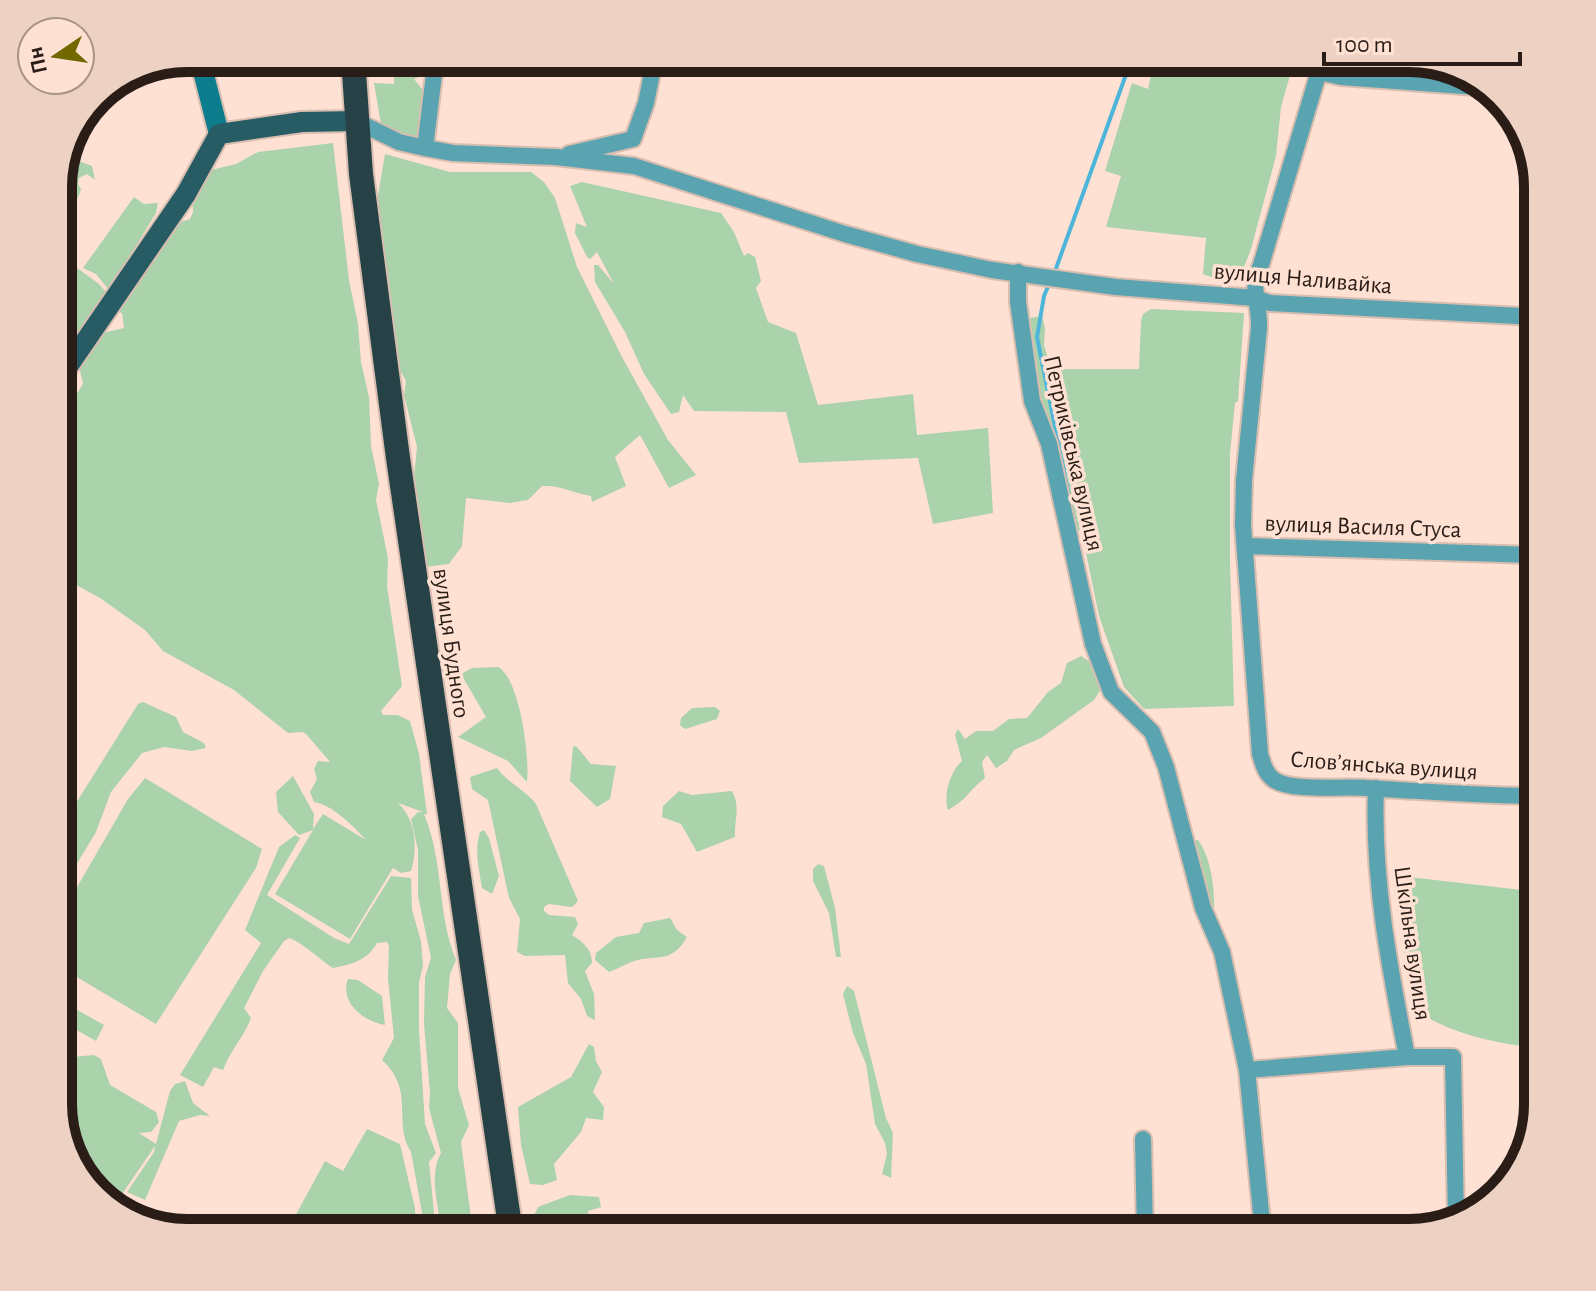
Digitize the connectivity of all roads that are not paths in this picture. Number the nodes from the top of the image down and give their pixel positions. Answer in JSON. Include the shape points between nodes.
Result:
{"nodes":[{"id":1,"x":203,"y":72,"type":"edge"},
{"id":2,"x":354,"y":72,"type":"edge"},
{"id":3,"x":434,"y":72,"type":"edge"},
{"id":4,"x":652,"y":72,"type":"edge"},
{"id":5,"x":1319,"y":72,"type":"edge"},
{"id":6,"x":1333,"y":72,"type":"edge"},
{"id":7,"x":1465,"y":86,"type":"edge"},
{"id":8,"x":356,"y":121,"type":"junction"},
{"id":9,"x":219,"y":134,"type":"junction"},
{"id":10,"x":425,"y":148,"type":"junction"},
{"id":11,"x":556,"y":157,"type":"junction"},
{"id":12,"x":1018,"y":272,"type":"junction"},
{"id":13,"x":1255,"y":298,"type":"junction"},
{"id":14,"x":1524,"y":310,"type":"edge"},
{"id":15,"x":1524,"y":316,"type":"edge"},
{"id":16,"x":72,"y":361,"type":"edge"},
{"id":17,"x":1245,"y":546,"type":"junction"},
{"id":18,"x":1524,"y":555,"type":"edge"},
{"id":19,"x":1376,"y":788,"type":"junction"},
{"id":20,"x":1524,"y":796,"type":"edge"},
{"id":21,"x":1407,"y":1057,"type":"junction"},
{"id":22,"x":1247,"y":1070,"type":"junction"},
{"id":23,"x":1143,"y":1139,"type":"dead end"},
{"id":24,"x":1456,"y":1209,"type":"edge"},
{"id":25,"x":509,"y":1219,"type":"edge"},
{"id":26,"x":1145,"y":1219,"type":"edge"},
{"id":27,"x":1262,"y":1219,"type":"edge"}],
"edges":[{"from":1,"to":9,"type":"main road"},
{"from":2,"to":8,"type":"highway","name":"вулиця Будного"},
{"from":3,"to":10,"type":"street"},
{"from":4,"to":11,"type":"street","via":[[633,139]]},
{"from":5,"to":13,"type":"street","name":"вулиця Василя Стуса","via":[[1253,282]]},
{"from":6,"to":7,"type":"street","via":[[1341,77]]},
{"from":8,"to":9,"type":"main road","via":[[302,122]]},
{"from":8,"to":10,"type":"street"},
{"from":8,"to":25,"type":"highway","name":"вулиця Будного","via":[[436,736]]},
{"from":9,"to":16,"type":"main road","via":[[186,194]]},
{"from":10,"to":11,"type":"street"},
{"from":11,"to":12,"type":"street","name":"вулиця Наливайка","via":[[634,166],[917,254]]},
{"from":12,"to":13,"type":"street","name":"вулиця Наливайка"},
{"from":12,"to":22,"type":"street","name":"Петриківська вулиця","via":[[1032,401],[1049,444],[1093,644],[1111,692],[1152,732],[1166,767],[1203,908],[1222,952]]},
{"from":13,"to":14,"type":"street"},
{"from":13,"to":15,"type":"street","name":"вулиця Наливайка"},
{"from":13,"to":17,"type":"street","name":"вулиця Василя Стуса","via":[[1260,310],[1244,480]]},
{"from":17,"to":18,"type":"street","name":"вулиця Василя Стуса"},
{"from":17,"to":19,"type":"street","name":"Словʼянська вулиця","via":[[1264,769],[1291,785]]},
{"from":19,"to":20,"type":"street","name":"Словʼянська вулиця"},
{"from":19,"to":21,"type":"street","name":"Шкільна вулиця","via":[[1374,835]]},
{"from":21,"to":22,"type":"street"},
{"from":21,"to":24,"type":"street","name":"Шкільна вулиця","via":[[1453,1057]]},
{"from":22,"to":27,"type":"street","name":"Петриківська вулиця"},
{"from":23,"to":26,"type":"street"}]}
